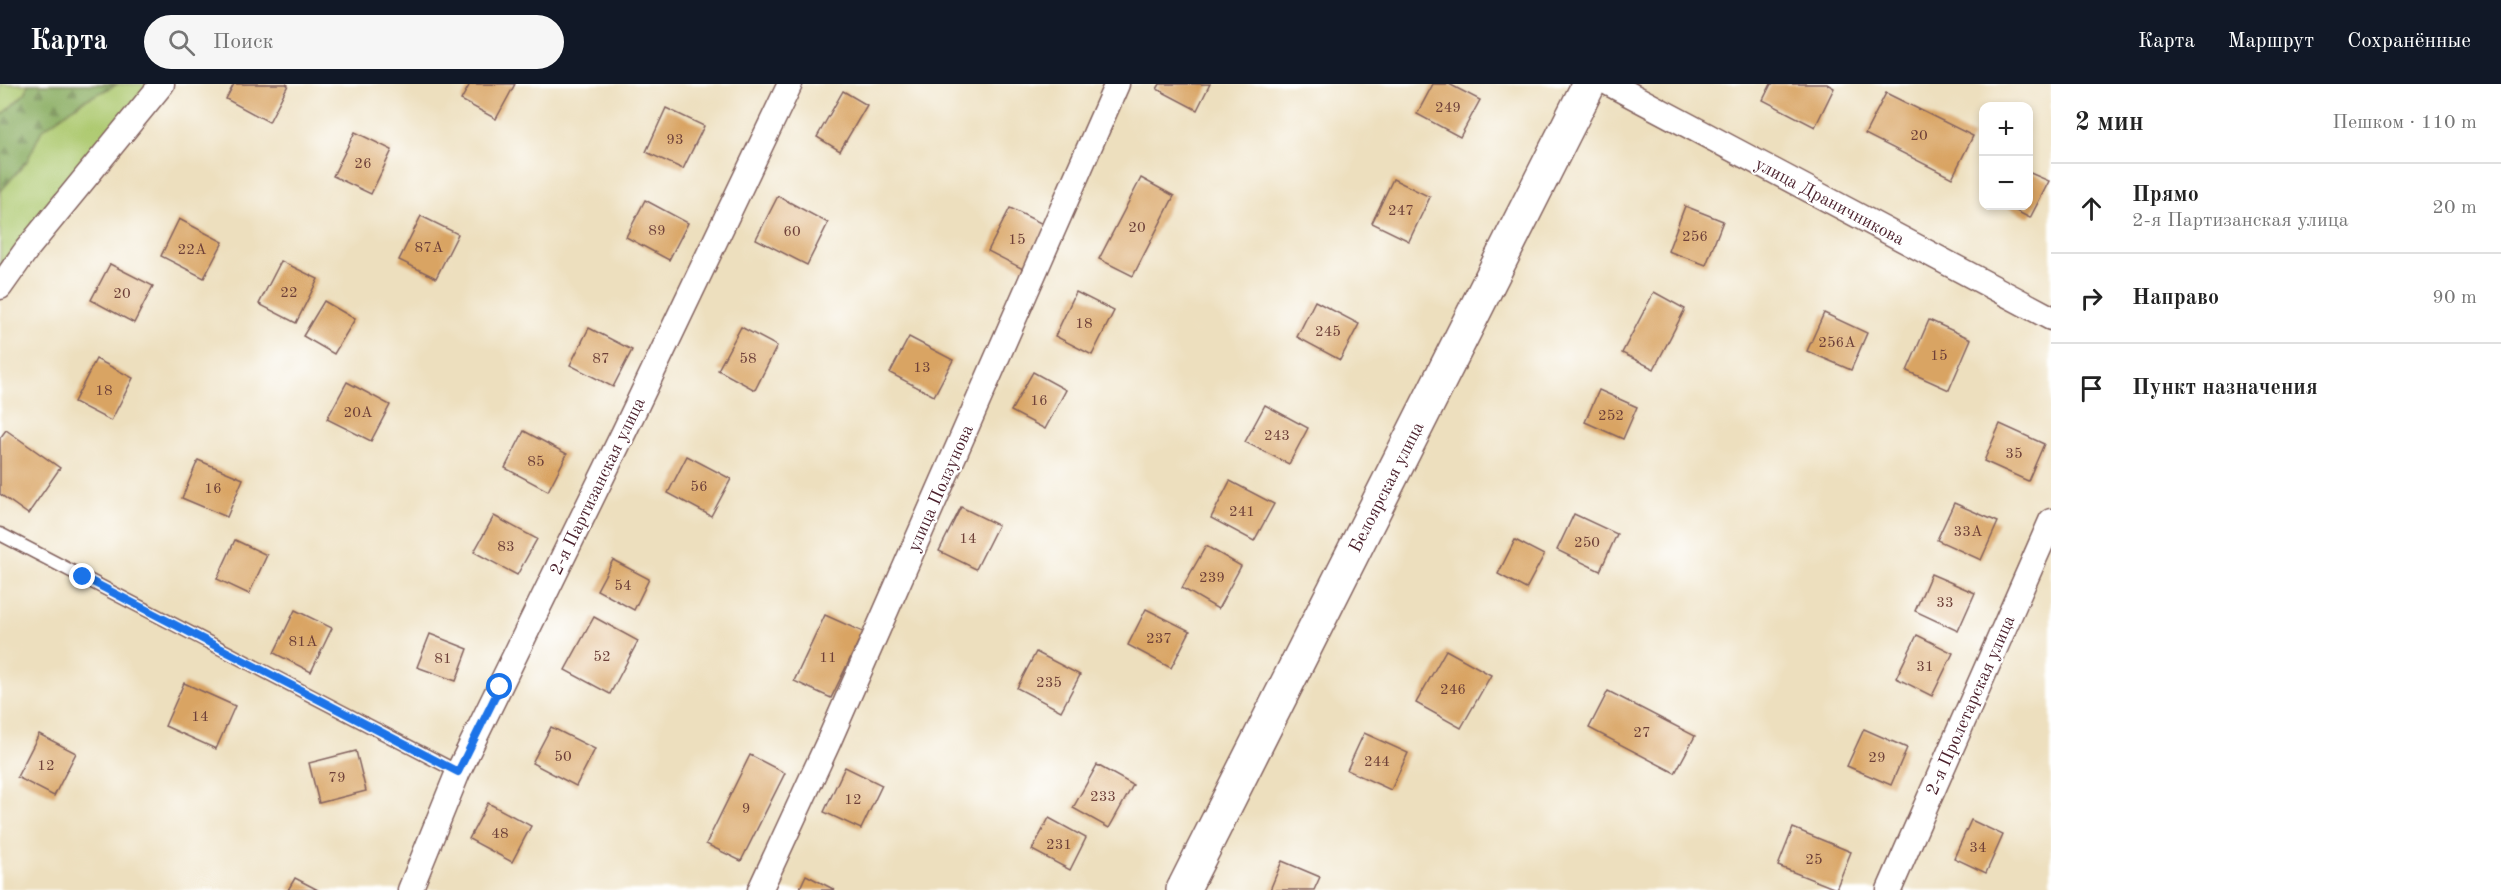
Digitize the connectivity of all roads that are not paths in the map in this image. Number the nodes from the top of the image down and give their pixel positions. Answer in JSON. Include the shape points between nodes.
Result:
{"nodes":[{"id":1,"x":162,"y":84,"type":"edge"},
{"id":2,"x":789,"y":84,"type":"edge"},
{"id":3,"x":1118,"y":84,"type":"edge"},
{"id":4,"x":1589,"y":84,"type":"edge"},
{"id":5,"x":1610,"y":84,"type":"edge"},
{"id":6,"x":0,"y":286,"type":"edge"},
{"id":7,"x":2051,"y":318,"type":"edge"},
{"id":8,"x":2051,"y":521,"type":"edge"},
{"id":9,"x":0,"y":534,"type":"edge"},
{"id":10,"x":458,"y":772,"type":"junction"},
{"id":11,"x":410,"y":890,"type":"edge"},
{"id":12,"x":760,"y":890,"type":"edge"},
{"id":13,"x":1183,"y":890,"type":"edge"},
{"id":14,"x":1889,"y":890,"type":"edge"}],
"edges":[{"from":1,"to":6,"type":"street"},
{"from":2,"to":10,"type":"street","name":"2-я Партизанская улица"},
{"from":3,"to":12,"type":"street","name":"улица Ползунова"},
{"from":4,"to":13,"type":"street","name":"Белоярская улица"},
{"from":5,"to":7,"type":"street","name":"улица Драничникова"},
{"from":8,"to":14,"type":"street","name":"2-я Пролетарская улица"},
{"from":9,"to":10,"type":"lane"},
{"from":10,"to":11,"type":"street","name":"2-я Партизанская улица"}]}
